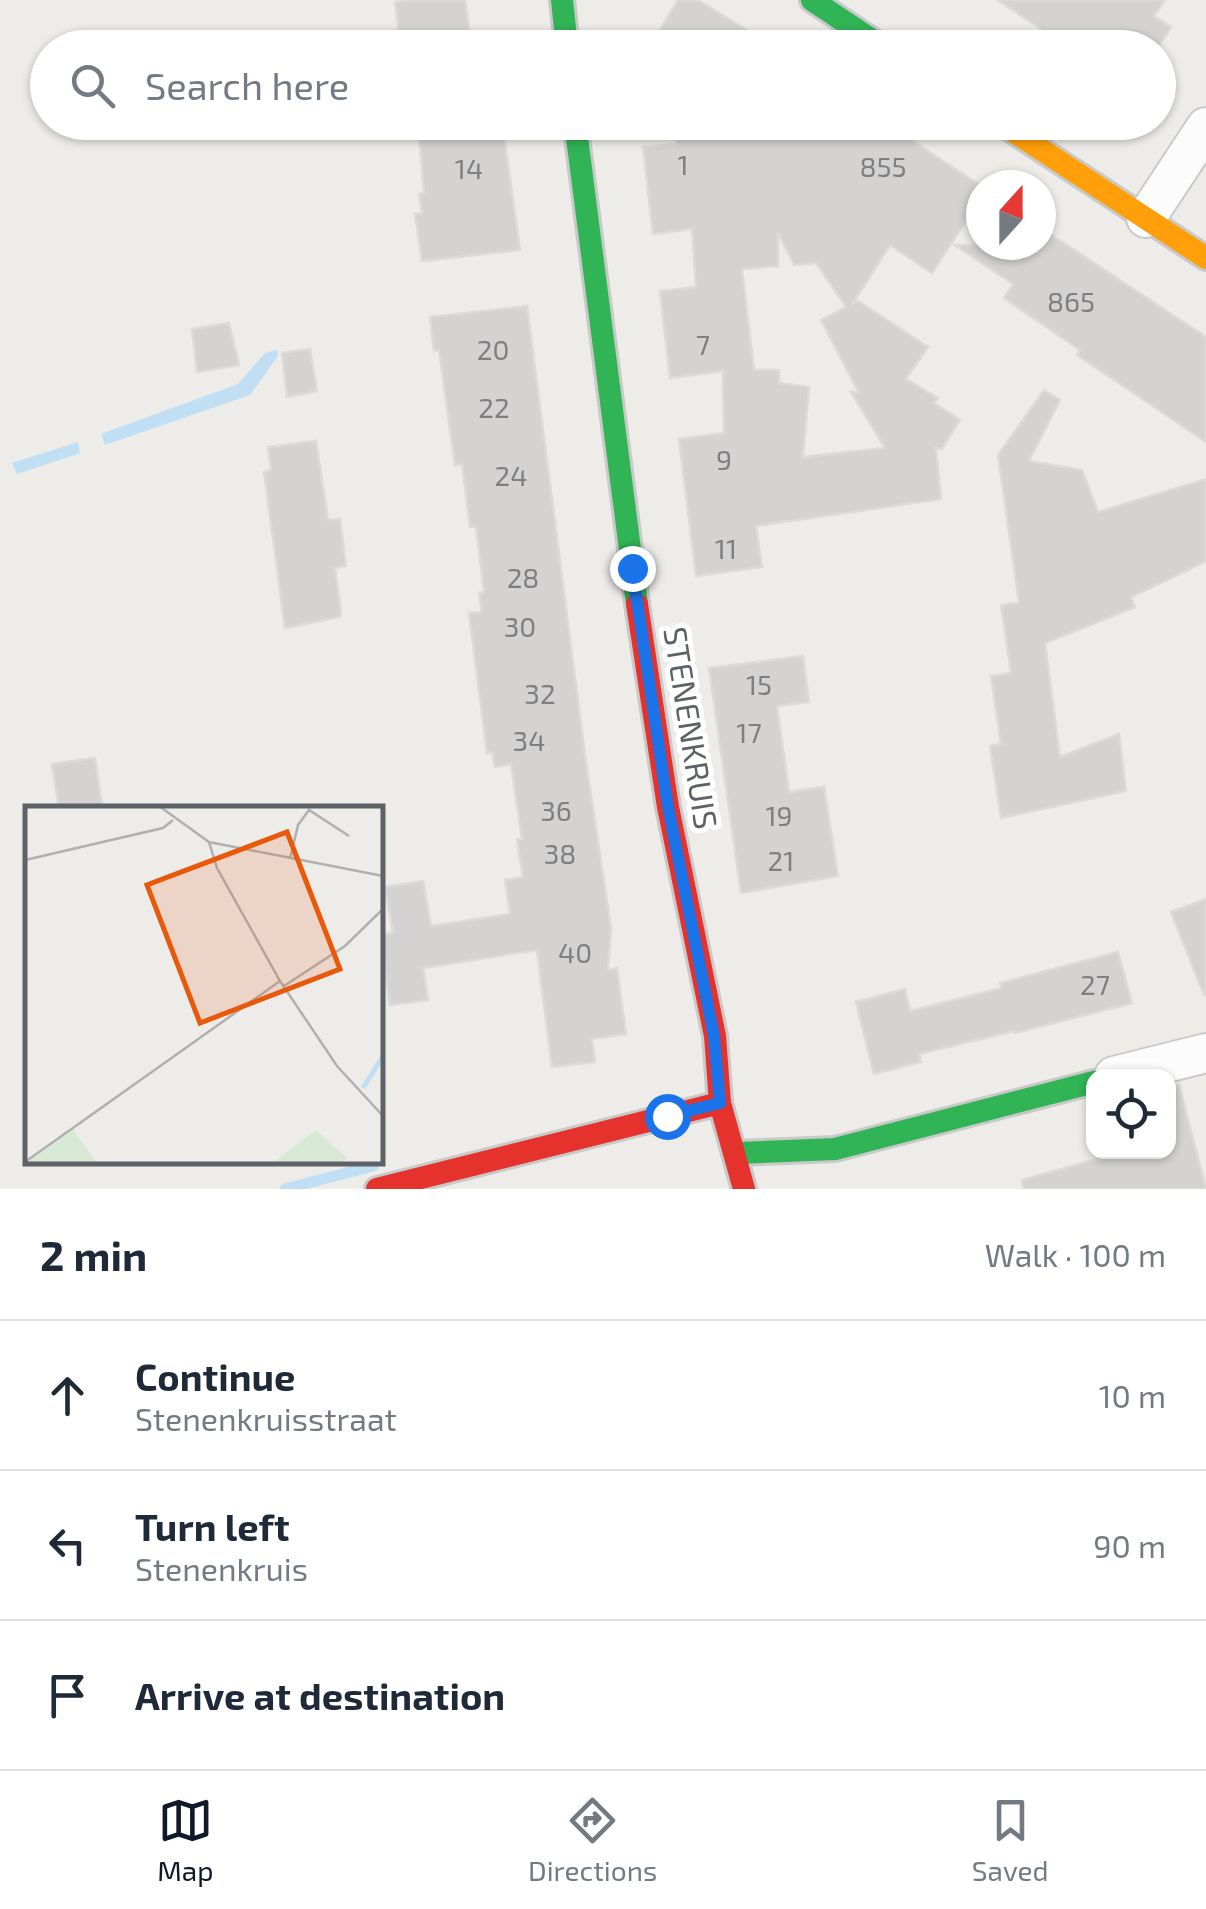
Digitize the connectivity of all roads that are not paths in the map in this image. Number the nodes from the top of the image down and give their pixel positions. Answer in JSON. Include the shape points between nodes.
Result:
{"nodes":[{"id":1,"x":562,"y":0,"type":"edge"},
{"id":2,"x":812,"y":0,"type":"edge"},
{"id":3,"x":565,"y":30,"type":"edge"},
{"id":4,"x":857,"y":30,"type":"edge"},
{"id":5,"x":1206,"y":127,"type":"edge"},
{"id":6,"x":578,"y":140,"type":"edge"},
{"id":7,"x":1027,"y":140,"type":"edge"},
{"id":8,"x":1146,"y":218,"type":"junction"},
{"id":9,"x":1206,"y":258,"type":"edge"},
{"id":10,"x":1206,"y":1053,"type":"edge"},
{"id":11,"x":1142,"y":1069,"type":"edge"},
{"id":12,"x":1086,"y":1084,"type":"edge"},
{"id":13,"x":720,"y":1103,"type":"junction"},
{"id":14,"x":736,"y":1153,"type":"junction"},
{"id":15,"x":377,"y":1189,"type":"edge"},
{"id":16,"x":744,"y":1189,"type":"edge"}],
"edges":[{"from":1,"to":3,"type":"street"},
{"from":2,"to":4,"type":"street"},
{"from":5,"to":8,"type":"street"},
{"from":6,"to":13,"type":"street","name":"STENENKRUIS","via":[[632,568]]},
{"from":7,"to":8,"type":"street"},
{"from":8,"to":9,"type":"street"},
{"from":10,"to":11,"type":"street"},
{"from":12,"to":14,"type":"street","via":[[835,1148]]},
{"from":13,"to":14,"type":"street","name":"STENENKRUIS"},
{"from":13,"to":15,"type":"street"},
{"from":14,"to":16,"type":"street","name":"STENENKRUIS"}]}
